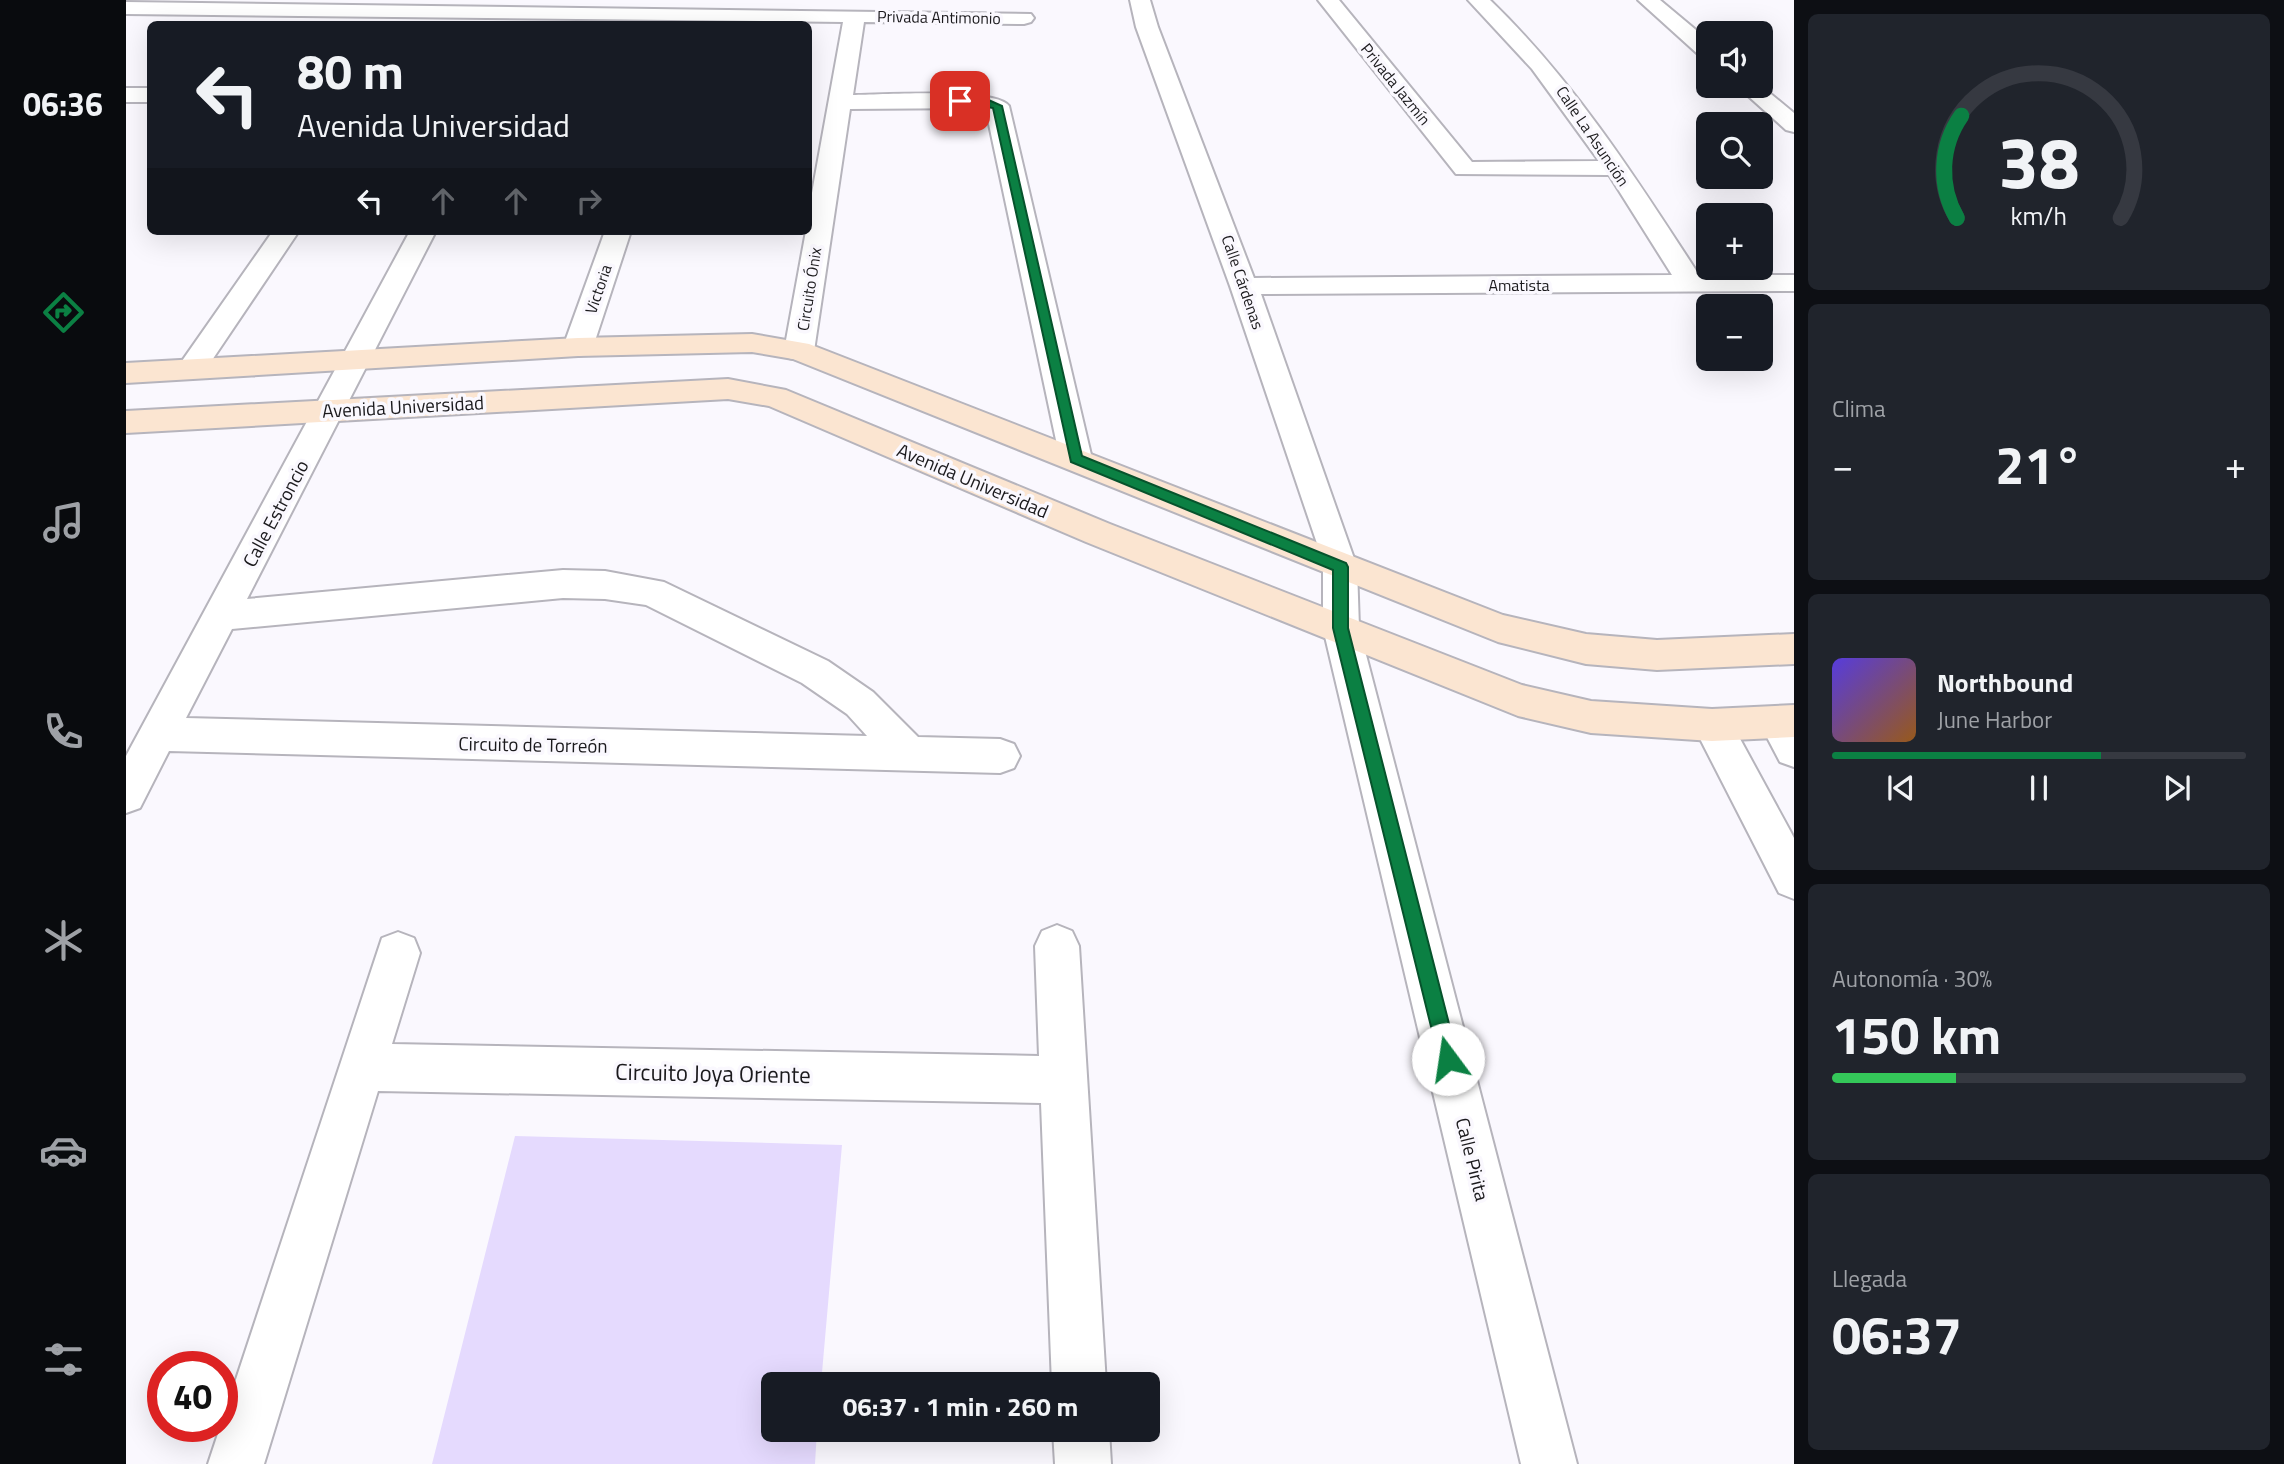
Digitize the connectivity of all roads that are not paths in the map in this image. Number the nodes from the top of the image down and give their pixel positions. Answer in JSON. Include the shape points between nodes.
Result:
{"nodes":[{"id":1,"x":1140,"y":0,"type":"edge"},
{"id":2,"x":1328,"y":0,"type":"edge"},
{"id":3,"x":1478,"y":0,"type":"edge"},
{"id":4,"x":1648,"y":0,"type":"edge"},
{"id":5,"x":246,"y":5,"type":"edge"},
{"id":6,"x":407,"y":6,"type":"edge"},
{"id":7,"x":566,"y":7,"type":"edge"},
{"id":8,"x":126,"y":8,"type":"edge"},
{"id":9,"x":854,"y":17,"type":"junction"},
{"id":10,"x":1024,"y":18,"type":"dead end"},
{"id":11,"x":535,"y":19,"type":"edge"},
{"id":12,"x":690,"y":20,"type":"edge"},
{"id":13,"x":1696,"y":41,"type":"edge"},
{"id":14,"x":126,"y":95,"type":"edge"},
{"id":15,"x":147,"y":95,"type":"edge"},
{"id":16,"x":1762,"y":98,"type":"edge"},
{"id":17,"x":839,"y":102,"type":"junction"},
{"id":18,"x":1794,"y":125,"type":"edge"},
{"id":19,"x":1615,"y":168,"type":"junction"},
{"id":20,"x":283,"y":235,"type":"edge"},
{"id":21,"x":421,"y":235,"type":"edge"},
{"id":22,"x":617,"y":235,"type":"edge"},
{"id":23,"x":1794,"y":283,"type":"edge"},
{"id":24,"x":1692,"y":285,"type":"junction"},
{"id":25,"x":1244,"y":286,"type":"junction"},
{"id":26,"x":578,"y":347,"type":"junction"},
{"id":27,"x":799,"y":351,"type":"junction"},
{"id":28,"x":355,"y":361,"type":"junction"},
{"id":29,"x":192,"y":368,"type":"junction"},
{"id":30,"x":126,"y":373,"type":"edge"},
{"id":31,"x":329,"y":411,"type":"junction"},
{"id":32,"x":126,"y":422,"type":"edge"},
{"id":33,"x":1076,"y":459,"type":"junction"},
{"id":34,"x":1340,"y":567,"type":"junction"},
{"id":35,"x":221,"y":615,"type":"junction"},
{"id":36,"x":1341,"y":628,"type":"junction"},
{"id":37,"x":1794,"y":649,"type":"edge"},
{"id":38,"x":1712,"y":725,"type":"junction"},
{"id":39,"x":1789,"y":731,"type":"edge"},
{"id":40,"x":158,"y":734,"type":"junction"},
{"id":41,"x":908,"y":753,"type":"junction"},
{"id":42,"x":1000,"y":756,"type":"dead end"},
{"id":43,"x":126,"y":795,"type":"edge"},
{"id":44,"x":1794,"y":879,"type":"edge"},
{"id":45,"x":1057,"y":946,"type":"dead end"},
{"id":46,"x":398,"y":953,"type":"dead end"},
{"id":47,"x":362,"y":1067,"type":"junction"},
{"id":48,"x":1064,"y":1080,"type":"junction"},
{"id":49,"x":1078,"y":1372,"type":"edge"},
{"id":50,"x":1082,"y":1442,"type":"edge"},
{"id":51,"x":236,"y":1464,"type":"edge"},
{"id":52,"x":1083,"y":1464,"type":"edge"},
{"id":53,"x":1549,"y":1464,"type":"edge"}],
"edges":[{"from":1,"to":25,"type":"street","name":"Calle Cárdenas"},
{"from":2,"to":19,"type":"street","name":"Privada Jazmín","via":[[1465,169]]},
{"from":3,"to":19,"type":"street","name":"Calle La Asunción","via":[[1537,58]]},
{"from":4,"to":13,"type":"street"},
{"from":5,"to":6,"type":"street","name":"Privada Antimonio"},
{"from":5,"to":8,"type":"street","name":"Privada Antimonio"},
{"from":6,"to":11,"type":"street","name":"Privada Antimonio"},
{"from":7,"to":11,"type":"street","name":"Privada Antimonio"},
{"from":7,"to":12,"type":"street","name":"Privada Antimonio"},
{"from":9,"to":10,"type":"street","name":"Privada Antimonio"},
{"from":9,"to":12,"type":"street","name":"Privada Antimonio"},
{"from":9,"to":17,"type":"street","name":"Circuito Ónix"},
{"from":14,"to":15,"type":"street"},
{"from":16,"to":18,"type":"street"},
{"from":17,"to":27,"type":"street","name":"Circuito Ónix"},
{"from":17,"to":33,"type":"street","via":[[984,101],[997,106]]},
{"from":19,"to":24,"type":"street","name":"Calle La Asunción"},
{"from":20,"to":29,"type":"street"},
{"from":21,"to":28,"type":"street","name":"Calle Estroncio"},
{"from":22,"to":26,"type":"street","name":"Victoria"},
{"from":23,"to":24,"type":"street","name":"Amatista"},
{"from":24,"to":25,"type":"street","name":"Amatista"},
{"from":25,"to":34,"type":"street","name":"Calle Cárdenas"},
{"from":26,"to":27,"type":"main road","via":[[752,343]]},
{"from":26,"to":28,"type":"main road"},
{"from":27,"to":33,"type":"main road"},
{"from":28,"to":29,"type":"main road"},
{"from":28,"to":31,"type":"street","name":"Calle Estroncio"},
{"from":29,"to":30,"type":"main road"},
{"from":31,"to":32,"type":"main road","name":"Avenida Universidad"},
{"from":31,"to":35,"type":"street","name":"Calle Estroncio"},
{"from":31,"to":36,"type":"main road","name":"Avenida Universidad","via":[[690,388],[775,397],[1098,533]]},
{"from":33,"to":34,"type":"main road"},
{"from":34,"to":36,"type":"street","name":"Calle Pirita"},
{"from":34,"to":37,"type":"main road","via":[[1497,628],[1586,649],[1657,655]]},
{"from":35,"to":40,"type":"street","name":"Calle Estroncio"},
{"from":35,"to":41,"type":"street","via":[[563,584],[652,592],[815,672],[860,703]]},
{"from":36,"to":38,"type":"main road","name":"Avenida Universidad","via":[[1518,700],[1591,717]]},
{"from":36,"to":53,"type":"street","name":"Calle Pirita"},
{"from":38,"to":39,"type":"main road","name":"Avenida Universidad"},
{"from":38,"to":44,"type":"street"},
{"from":40,"to":41,"type":"street","name":"Circuito de Torreón"},
{"from":40,"to":43,"type":"street","name":"Calle Estroncio"},
{"from":41,"to":42,"type":"street","name":"Circuito de Torreón"},
{"from":45,"to":48,"type":"street"},
{"from":46,"to":47,"type":"street"},
{"from":47,"to":48,"type":"street","name":"Circuito Joya Oriente"},
{"from":47,"to":51,"type":"street"},
{"from":48,"to":49,"type":"street"},
{"from":50,"to":52,"type":"street"}]}
